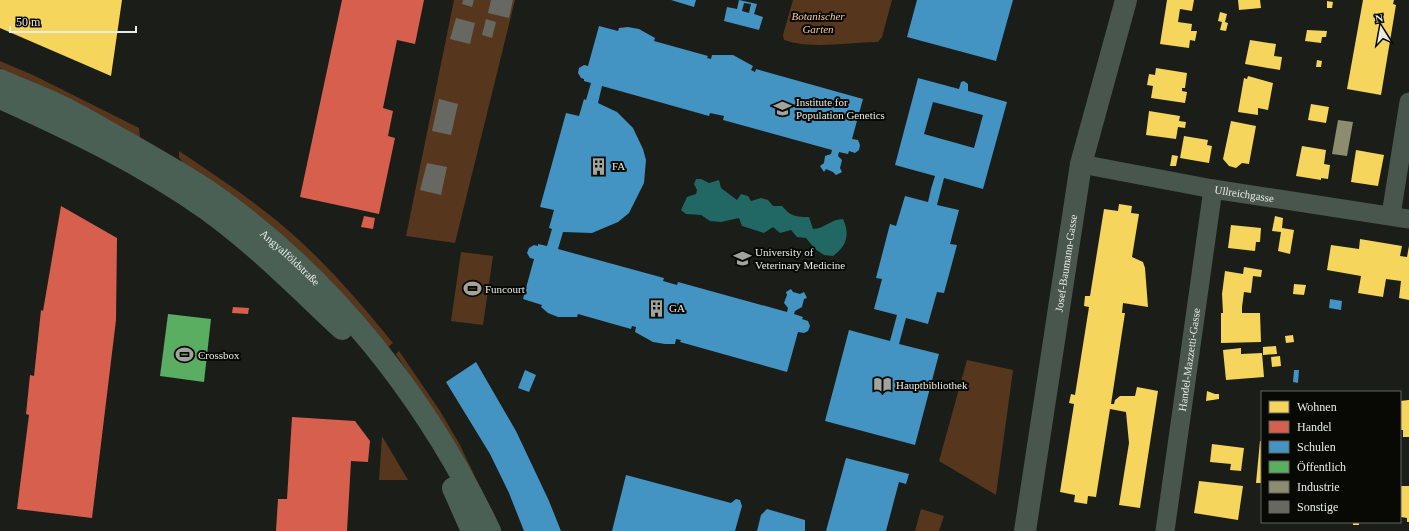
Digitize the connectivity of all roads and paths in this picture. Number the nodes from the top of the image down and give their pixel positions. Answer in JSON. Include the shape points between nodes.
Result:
{"nodes":[{"id":1,"x":1126,"y":0,"type":"edge"},
{"id":2,"x":0,"y":80,"type":"edge"},
{"id":3,"x":0,"y":98,"type":"edge"},
{"id":4,"x":1409,"y":102,"type":"edge"},
{"id":5,"x":1081,"y":164,"type":"junction"},
{"id":6,"x":1213,"y":189,"type":"junction"},
{"id":7,"x":1400,"y":217,"type":"edge"},
{"id":8,"x":472,"y":531,"type":"edge"},
{"id":9,"x":490,"y":531,"type":"edge"},
{"id":10,"x":1025,"y":531,"type":"edge"},
{"id":11,"x":1165,"y":531,"type":"edge"}],
"edges":[{"from":1,"to":5,"type":"street","name":"Josef-Baumann-Gasse"},
{"from":2,"to":9,"type":"main road","name":"Angyalföldstraße","via":[[55,103],[214,195],[262,233],[310,277],[351,318],[413,400],[471,490]]},
{"from":3,"to":8,"type":"main road","name":"Angyalföldstraße","via":[[51,121],[148,172],[206,209],[259,251],[345,331],[407,410],[458,498]]},
{"from":4,"to":7,"type":"street"},
{"from":5,"to":6,"type":"street","name":"Ullreichgasse"},
{"from":5,"to":10,"type":"street","name":"Josef-Baumann-Gasse"},
{"from":6,"to":7,"type":"street","name":"Ullreichgasse"},
{"from":6,"to":11,"type":"street","name":"Handel-Mazzetti-Gasse"}]}
